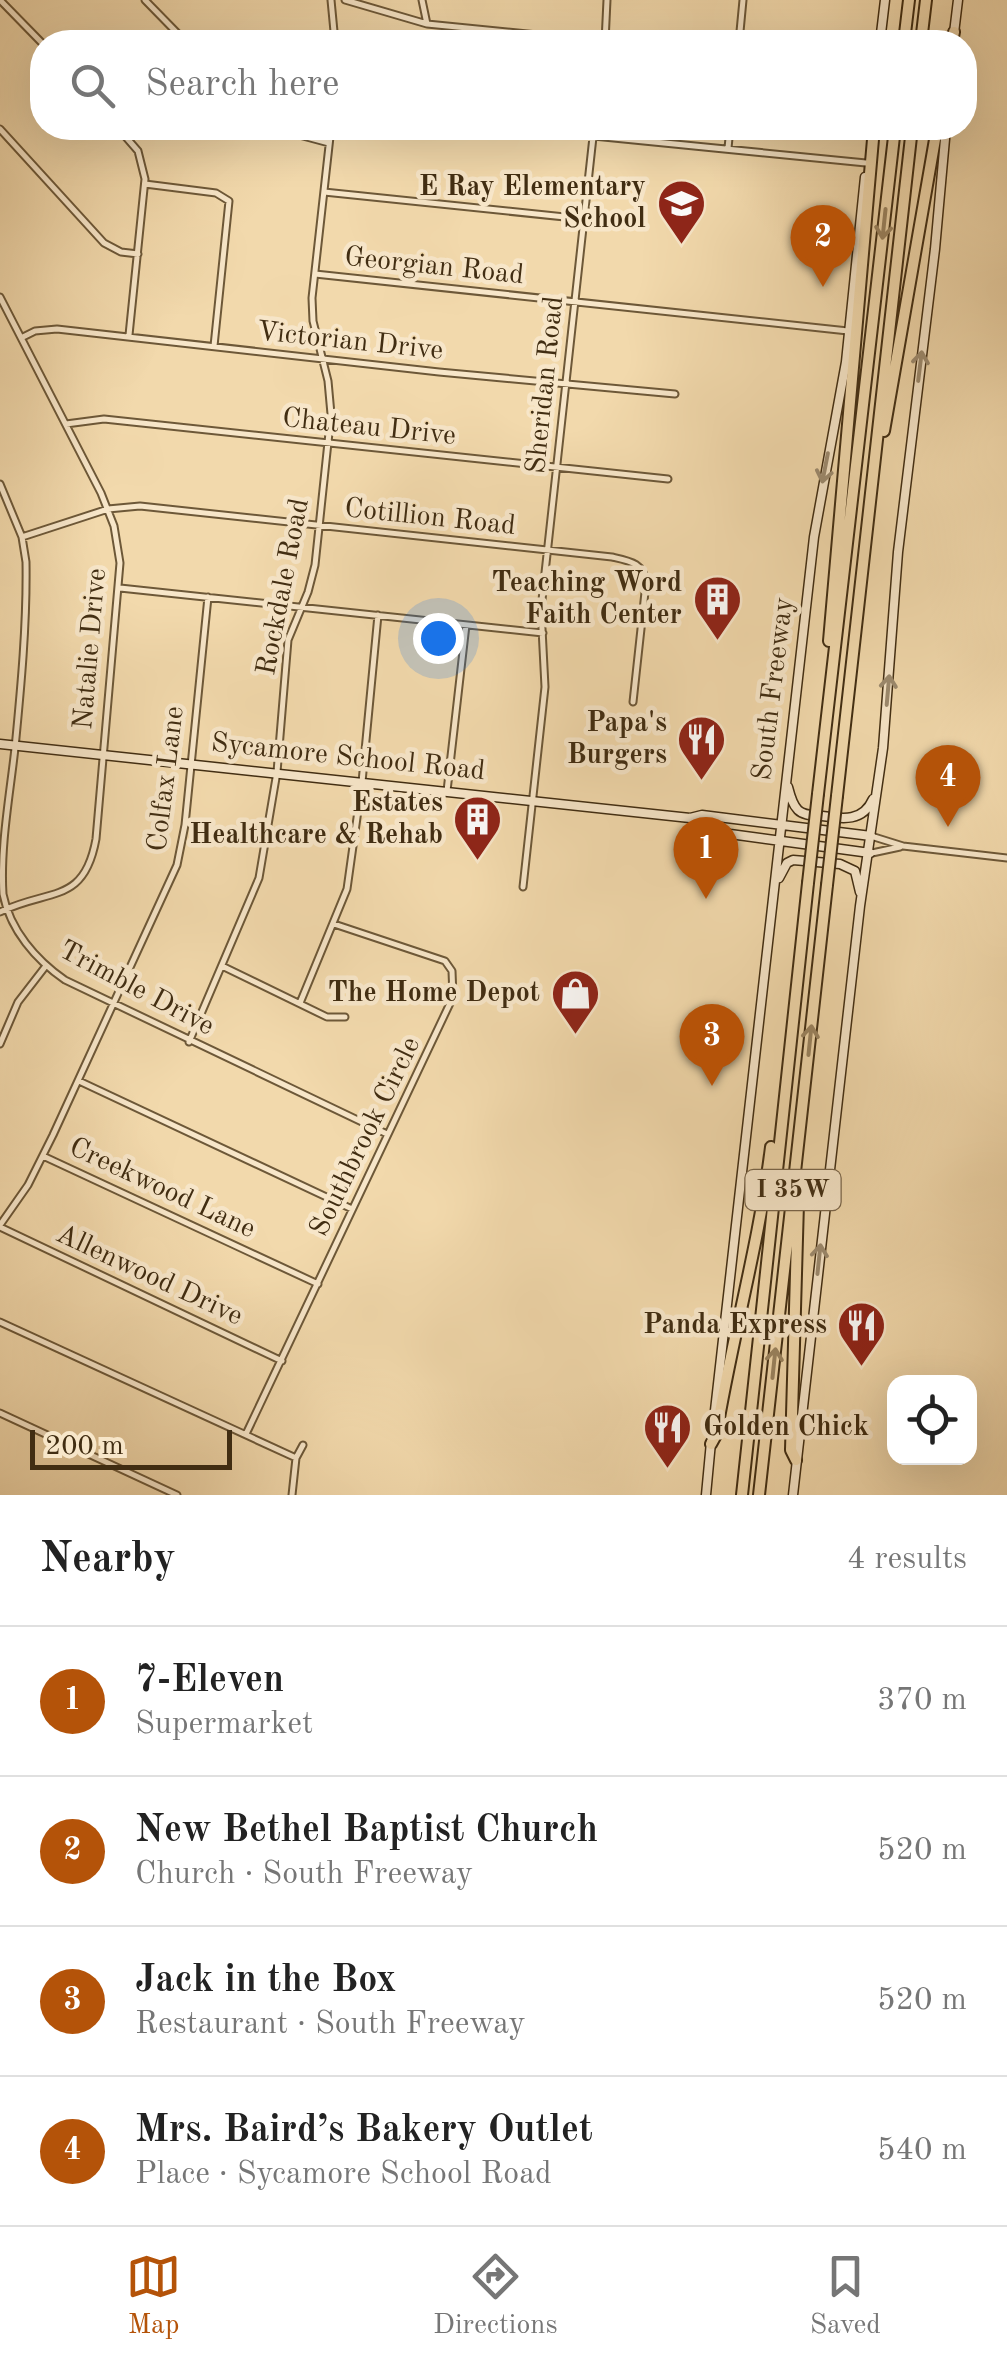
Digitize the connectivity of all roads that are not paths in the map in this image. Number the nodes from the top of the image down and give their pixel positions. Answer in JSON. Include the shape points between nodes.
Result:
{"nodes":[{"id":1,"x":0,"y":0,"type":"edge"},
{"id":2,"x":146,"y":0,"type":"edge"},
{"id":3,"x":331,"y":0,"type":"edge"},
{"id":4,"x":345,"y":0,"type":"edge"},
{"id":5,"x":422,"y":0,"type":"edge"},
{"id":6,"x":606,"y":0,"type":"edge"},
{"id":7,"x":743,"y":0,"type":"edge"},
{"id":8,"x":885,"y":0,"type":"edge"},
{"id":9,"x":908,"y":0,"type":"edge"},
{"id":10,"x":926,"y":0,"type":"edge"},
{"id":11,"x":958,"y":0,"type":"edge"},
{"id":12,"x":426,"y":24,"type":"junction"},
{"id":13,"x":175,"y":30,"type":"edge"},
{"id":14,"x":334,"y":30,"type":"edge"},
{"id":15,"x":486,"y":30,"type":"edge"},
{"id":16,"x":606,"y":30,"type":"edge"},
{"id":17,"x":739,"y":30,"type":"edge"},
{"id":18,"x":881,"y":30,"type":"edge"},
{"id":19,"x":905,"y":30,"type":"edge"},
{"id":20,"x":923,"y":30,"type":"edge"},
{"id":21,"x":954,"y":30,"type":"edge"},
{"id":22,"x":30,"y":31,"type":"edge"},
{"id":23,"x":0,"y":129,"type":"edge"},
{"id":24,"x":128,"y":140,"type":"edge"},
{"id":25,"x":319,"y":140,"type":"edge"},
{"id":26,"x":330,"y":140,"type":"edge"},
{"id":27,"x":593,"y":140,"type":"edge"},
{"id":28,"x":665,"y":140,"type":"edge"},
{"id":29,"x":729,"y":140,"type":"edge"},
{"id":30,"x":870,"y":140,"type":"edge"},
{"id":31,"x":871,"y":140,"type":"edge"},
{"id":32,"x":893,"y":140,"type":"edge"},
{"id":33,"x":911,"y":140,"type":"edge"},
{"id":34,"x":936,"y":140,"type":"edge"},
{"id":35,"x":945,"y":140,"type":"edge"},
{"id":36,"x":330,"y":143,"type":"junction"},
{"id":37,"x":728,"y":148,"type":"junction"},
{"id":38,"x":866,"y":164,"type":"junction"},
{"id":39,"x":145,"y":184,"type":"junction"},
{"id":40,"x":324,"y":192,"type":"junction"},
{"id":41,"x":584,"y":219,"type":"junction"},
{"id":42,"x":138,"y":254,"type":"junction"},
{"id":43,"x":314,"y":274,"type":"junction"},
{"id":44,"x":0,"y":297,"type":"edge"},
{"id":45,"x":575,"y":302,"type":"junction"},
{"id":46,"x":848,"y":331,"type":"junction"},
{"id":47,"x":129,"y":337,"type":"junction"},
{"id":48,"x":22,"y":338,"type":"junction"},
{"id":49,"x":214,"y":346,"type":"junction"},
{"id":50,"x":324,"y":359,"type":"junction"},
{"id":51,"x":566,"y":385,"type":"junction"},
{"id":52,"x":674,"y":394,"type":"dead end"},
{"id":53,"x":66,"y":424,"type":"junction"},
{"id":54,"x":330,"y":444,"type":"junction"},
{"id":55,"x":874,"y":466,"type":"junction"},
{"id":56,"x":556,"y":468,"type":"junction"},
{"id":57,"x":668,"y":478,"type":"dead end"},
{"id":58,"x":0,"y":484,"type":"edge"},
{"id":59,"x":108,"y":508,"type":"junction"},
{"id":60,"x":320,"y":526,"type":"junction"},
{"id":61,"x":22,"y":537,"type":"junction"},
{"id":62,"x":548,"y":550,"type":"junction"},
{"id":63,"x":120,"y":588,"type":"junction"},
{"id":64,"x":208,"y":597,"type":"junction"},
{"id":65,"x":303,"y":608,"type":"junction"},
{"id":66,"x":378,"y":616,"type":"junction"},
{"id":67,"x":466,"y":625,"type":"junction"},
{"id":68,"x":542,"y":633,"type":"junction"},
{"id":69,"x":833,"y":665,"type":"junction"},
{"id":70,"x":633,"y":702,"type":"dead end"},
{"id":71,"x":0,"y":744,"type":"edge"},
{"id":72,"x":15,"y":746,"type":"junction"},
{"id":73,"x":102,"y":755,"type":"junction"},
{"id":74,"x":190,"y":763,"type":"junction"},
{"id":75,"x":276,"y":772,"type":"junction"},
{"id":76,"x":787,"y":778,"type":"junction"},
{"id":77,"x":362,"y":782,"type":"junction"},
{"id":78,"x":878,"y":786,"type":"junction"},
{"id":79,"x":447,"y":791,"type":"junction"},
{"id":80,"x":531,"y":800,"type":"junction"},
{"id":81,"x":690,"y":818,"type":"junction"},
{"id":82,"x":780,"y":825,"type":"junction"},
{"id":83,"x":871,"y":836,"type":"junction"},
{"id":84,"x":778,"y":841,"type":"junction"},
{"id":85,"x":903,"y":846,"type":"junction"},
{"id":86,"x":870,"y":852,"type":"junction"},
{"id":87,"x":1007,"y":858,"type":"edge"},
{"id":88,"x":776,"y":882,"type":"junction"},
{"id":89,"x":523,"y":886,"type":"dead end"},
{"id":90,"x":860,"y":906,"type":"junction"},
{"id":91,"x":4,"y":910,"type":"edge"},
{"id":92,"x":334,"y":924,"type":"junction"},
{"id":93,"x":222,"y":966,"type":"junction"},
{"id":94,"x":45,"y":967,"type":"junction"},
{"id":95,"x":300,"y":1002,"type":"junction"},
{"id":96,"x":114,"y":1005,"type":"junction"},
{"id":97,"x":345,"y":1018,"type":"dead end"},
{"id":98,"x":189,"y":1042,"type":"junction"},
{"id":99,"x":0,"y":1044,"type":"edge"},
{"id":100,"x":786,"y":1068,"type":"junction"},
{"id":101,"x":78,"y":1081,"type":"junction"},
{"id":102,"x":387,"y":1134,"type":"junction"},
{"id":103,"x":798,"y":1144,"type":"junction"},
{"id":104,"x":42,"y":1156,"type":"junction"},
{"id":105,"x":352,"y":1209,"type":"junction"},
{"id":106,"x":0,"y":1226,"type":"edge"},
{"id":107,"x":318,"y":1284,"type":"junction"},
{"id":108,"x":0,"y":1322,"type":"edge"},
{"id":109,"x":282,"y":1361,"type":"junction"},
{"id":110,"x":0,"y":1413,"type":"edge"},
{"id":111,"x":246,"y":1434,"type":"junction"},
{"id":112,"x":711,"y":1444,"type":"junction"},
{"id":113,"x":303,"y":1445,"type":"dead end"},
{"id":114,"x":296,"y":1458,"type":"junction"},
{"id":115,"x":796,"y":1460,"type":"junction"},
{"id":116,"x":177,"y":1495,"type":"edge"},
{"id":117,"x":292,"y":1495,"type":"edge"},
{"id":118,"x":706,"y":1495,"type":"edge"},
{"id":119,"x":742,"y":1495,"type":"edge"},
{"id":120,"x":760,"y":1495,"type":"edge"},
{"id":121,"x":792,"y":1495,"type":"edge"}],
"edges":[{"from":1,"to":22,"type":"street"},
{"from":2,"to":13,"type":"street"},
{"from":3,"to":14,"type":"street"},
{"from":4,"to":12,"type":"street"},
{"from":5,"to":12,"type":"street"},
{"from":6,"to":16,"type":"street"},
{"from":7,"to":17,"type":"street"},
{"from":8,"to":18,"type":"main road"},
{"from":9,"to":19,"type":"highway"},
{"from":10,"to":20,"type":"highway"},
{"from":11,"to":21,"type":"main road"},
{"from":12,"to":15,"type":"street"},
{"from":23,"to":42,"type":"street","via":[[104,243]]},
{"from":24,"to":39,"type":"street","via":[[138,152]]},
{"from":25,"to":36,"type":"street"},
{"from":26,"to":36,"type":"street","name":"Rockdale Road"},
{"from":27,"to":41,"type":"street","name":"Sheridan Road"},
{"from":28,"to":37,"type":"street"},
{"from":29,"to":37,"type":"street"},
{"from":30,"to":38,"type":"main road","name":"South Freeway"},
{"from":31,"to":69,"type":"highway","via":[[827,656]]},
{"from":32,"to":69,"type":"highway","name":"South Freeway","number":"I 35W","one_way":true},
{"from":33,"to":55,"type":"highway","number":"I 35W"},
{"from":34,"to":55,"type":"highway"},
{"from":78,"to":35,"type":"main road","one_way":true},
{"from":36,"to":40,"type":"street","name":"Rockdale Road"},
{"from":37,"to":38,"type":"street"},
{"from":38,"to":46,"type":"main road","name":"South Freeway"},
{"from":39,"to":42,"type":"street"},
{"from":39,"to":49,"type":"street","via":[[216,193],[229,201]]},
{"from":40,"to":41,"type":"street"},
{"from":40,"to":43,"type":"street","name":"Rockdale Road"},
{"from":41,"to":45,"type":"street","name":"Sheridan Road"},
{"from":42,"to":47,"type":"street"},
{"from":43,"to":45,"type":"street","name":"Georgian Road"},
{"from":43,"to":50,"type":"street","name":"Rockdale Road","via":[[312,309]]},
{"from":44,"to":48,"type":"street","name":"Natalie Drive"},
{"from":45,"to":46,"type":"street","name":"Georgian Road"},
{"from":45,"to":51,"type":"street","name":"Sheridan Road"},
{"from":46,"to":76,"type":"main road","name":"South Freeway","one_way":true,"via":[[817,514]]},
{"from":47,"to":48,"type":"street","name":"Victorian Drive","via":[[57,329]]},
{"from":47,"to":49,"type":"street","name":"Victorian Drive"},
{"from":48,"to":53,"type":"street","name":"Natalie Drive"},
{"from":49,"to":50,"type":"street","name":"Victorian Drive"},
{"from":50,"to":51,"type":"street","name":"Victorian Drive"},
{"from":50,"to":54,"type":"street","name":"Rockdale Road"},
{"from":51,"to":52,"type":"street","name":"Victorian Drive"},
{"from":51,"to":56,"type":"street","name":"Sheridan Road"},
{"from":53,"to":54,"type":"street","name":"Chateau Drive","via":[[104,419]]},
{"from":53,"to":59,"type":"street","name":"Natalie Drive"},
{"from":54,"to":56,"type":"street","name":"Chateau Drive"},
{"from":54,"to":60,"type":"street","name":"Rockdale Road"},
{"from":103,"to":55,"type":"highway","number":"I 35W","one_way":true,"bridge":true},
{"from":56,"to":57,"type":"street","name":"Chateau Drive"},
{"from":56,"to":62,"type":"street","name":"Sheridan Road"},
{"from":58,"to":61,"type":"street","name":"Trimble Drive"},
{"from":59,"to":60,"type":"street","name":"Cotillion Road"},
{"from":59,"to":61,"type":"street","name":"Cotillion Road"},
{"from":59,"to":63,"type":"street","name":"Natalie Drive"},
{"from":60,"to":62,"type":"street","name":"Cotillion Road"},
{"from":60,"to":65,"type":"street","name":"Rockdale Road"},
{"from":61,"to":72,"type":"street","name":"Trimble Drive","via":[[27,587]]},
{"from":62,"to":68,"type":"street","name":"Sheridan Road"},
{"from":62,"to":70,"type":"street","name":"Cotillion Road","via":[[612,557],[642,569],[645,602]]},
{"from":63,"to":64,"type":"street"},
{"from":63,"to":73,"type":"street","name":"Natalie Drive"},
{"from":64,"to":65,"type":"street"},
{"from":64,"to":74,"type":"street","name":"Colfax Lane"},
{"from":65,"to":66,"type":"street"},
{"from":65,"to":75,"type":"street","name":"Rockdale Road","via":[[288,640]]},
{"from":66,"to":67,"type":"street"},
{"from":66,"to":77,"type":"street"},
{"from":67,"to":68,"type":"street"},
{"from":67,"to":79,"type":"street"},
{"from":68,"to":80,"type":"street","name":"Sheridan Road","via":[[546,687]]},
{"from":69,"to":100,"type":"highway","name":"South Freeway","number":"I 35W","bridge":true},
{"from":71,"to":72,"type":"main road","name":"Sycamore School Road"},
{"from":72,"to":73,"type":"main road","name":"Sycamore School Road"},
{"from":72,"to":91,"type":"street","name":"Trimble Drive","via":[[1,865]]},
{"from":73,"to":74,"type":"main road","name":"Sycamore School Road"},
{"from":73,"to":91,"type":"street","name":"Natalie Drive","via":[[89,869],[72,887]]},
{"from":74,"to":75,"type":"main road","name":"Sycamore School Road"},
{"from":74,"to":96,"type":"street","name":"Colfax Lane","via":[[177,865]]},
{"from":75,"to":77,"type":"main road","name":"Sycamore School Road"},
{"from":75,"to":93,"type":"street","name":"Rockdale Road","via":[[258,878]]},
{"from":76,"to":78,"type":"main road","via":[[800,812],[850,820],[869,808]]},
{"from":76,"to":82,"type":"main road","name":"South Freeway"},
{"from":77,"to":79,"type":"main road","name":"Sycamore School Road"},
{"from":77,"to":92,"type":"street","via":[[352,864]]},
{"from":78,"to":83,"type":"main road"},
{"from":79,"to":80,"type":"main road","name":"Sycamore School Road"},
{"from":80,"to":81,"type":"main road","name":"Sycamore School Road"},
{"from":80,"to":89,"type":"street","name":"Sheridan Road"},
{"from":81,"to":82,"type":"main road","name":"Sycamore School Road"},
{"from":81,"to":84,"type":"main road","name":"Sycamore School Road","via":[[730,834]]},
{"from":82,"to":83,"type":"main road","name":"Sycamore School Road"},
{"from":82,"to":84,"type":"main road","name":"South Freeway"},
{"from":83,"to":85,"type":"street","name":"Sycamore School Road"},
{"from":83,"to":86,"type":"main road"},
{"from":84,"to":86,"type":"main road","name":"Sycamore School Road"},
{"from":84,"to":88,"type":"main road","name":"South Freeway"},
{"from":85,"to":86,"type":"street","name":"Sycamore School Road"},
{"from":85,"to":87,"type":"street","name":"Sycamore School Road"},
{"from":86,"to":90,"type":"main road"},
{"from":88,"to":90,"type":"main road","via":[[793,860],[851,866]]},
{"from":88,"to":112,"type":"main road","name":"South Freeway"},
{"from":115,"to":90,"type":"main road","one_way":true},
{"from":91,"to":94,"type":"street","name":"Trimble Drive"},
{"from":92,"to":95,"type":"street"},
{"from":92,"to":102,"type":"street","name":"Southbrook Circle","via":[[435,957],[452,971],[449,1010]]},
{"from":93,"to":95,"type":"street"},
{"from":93,"to":98,"type":"street","name":"Rockdale Road"},
{"from":94,"to":96,"type":"street","name":"Trimble Drive"},
{"from":94,"to":99,"type":"street","via":[[18,1002]]},
{"from":95,"to":97,"type":"street","via":[[327,1017]]},
{"from":96,"to":98,"type":"street","name":"Trimble Drive"},
{"from":96,"to":101,"type":"street","name":"Colfax Lane"},
{"from":98,"to":102,"type":"street","name":"Trimble Drive"},
{"from":100,"to":112,"type":"highway"},
{"from":100,"to":119,"type":"highway","name":"South Freeway","number":"I 35W"},
{"from":101,"to":104,"type":"street","name":"Colfax Lane"},
{"from":101,"to":105,"type":"street"},
{"from":102,"to":105,"type":"street","name":"Southbrook Circle"},
{"from":103,"to":115,"type":"highway","via":[[791,1450]]},
{"from":120,"to":103,"type":"highway","number":"I 35W","one_way":true},
{"from":104,"to":106,"type":"street","name":"Colfax Lane"},
{"from":104,"to":107,"type":"street","name":"Creekwood Lane"},
{"from":105,"to":107,"type":"street","name":"Southbrook Circle"},
{"from":106,"to":109,"type":"street","name":"Allenwood Drive"},
{"from":107,"to":109,"type":"street","name":"Southbrook Circle"},
{"from":108,"to":111,"type":"street"},
{"from":109,"to":111,"type":"street","name":"Southbrook Circle"},
{"from":110,"to":116,"type":"street"},
{"from":111,"to":114,"type":"street"},
{"from":112,"to":118,"type":"main road","name":"South Freeway"},
{"from":113,"to":114,"type":"street"},
{"from":114,"to":117,"type":"street"},
{"from":115,"to":121,"type":"main road"}]}
